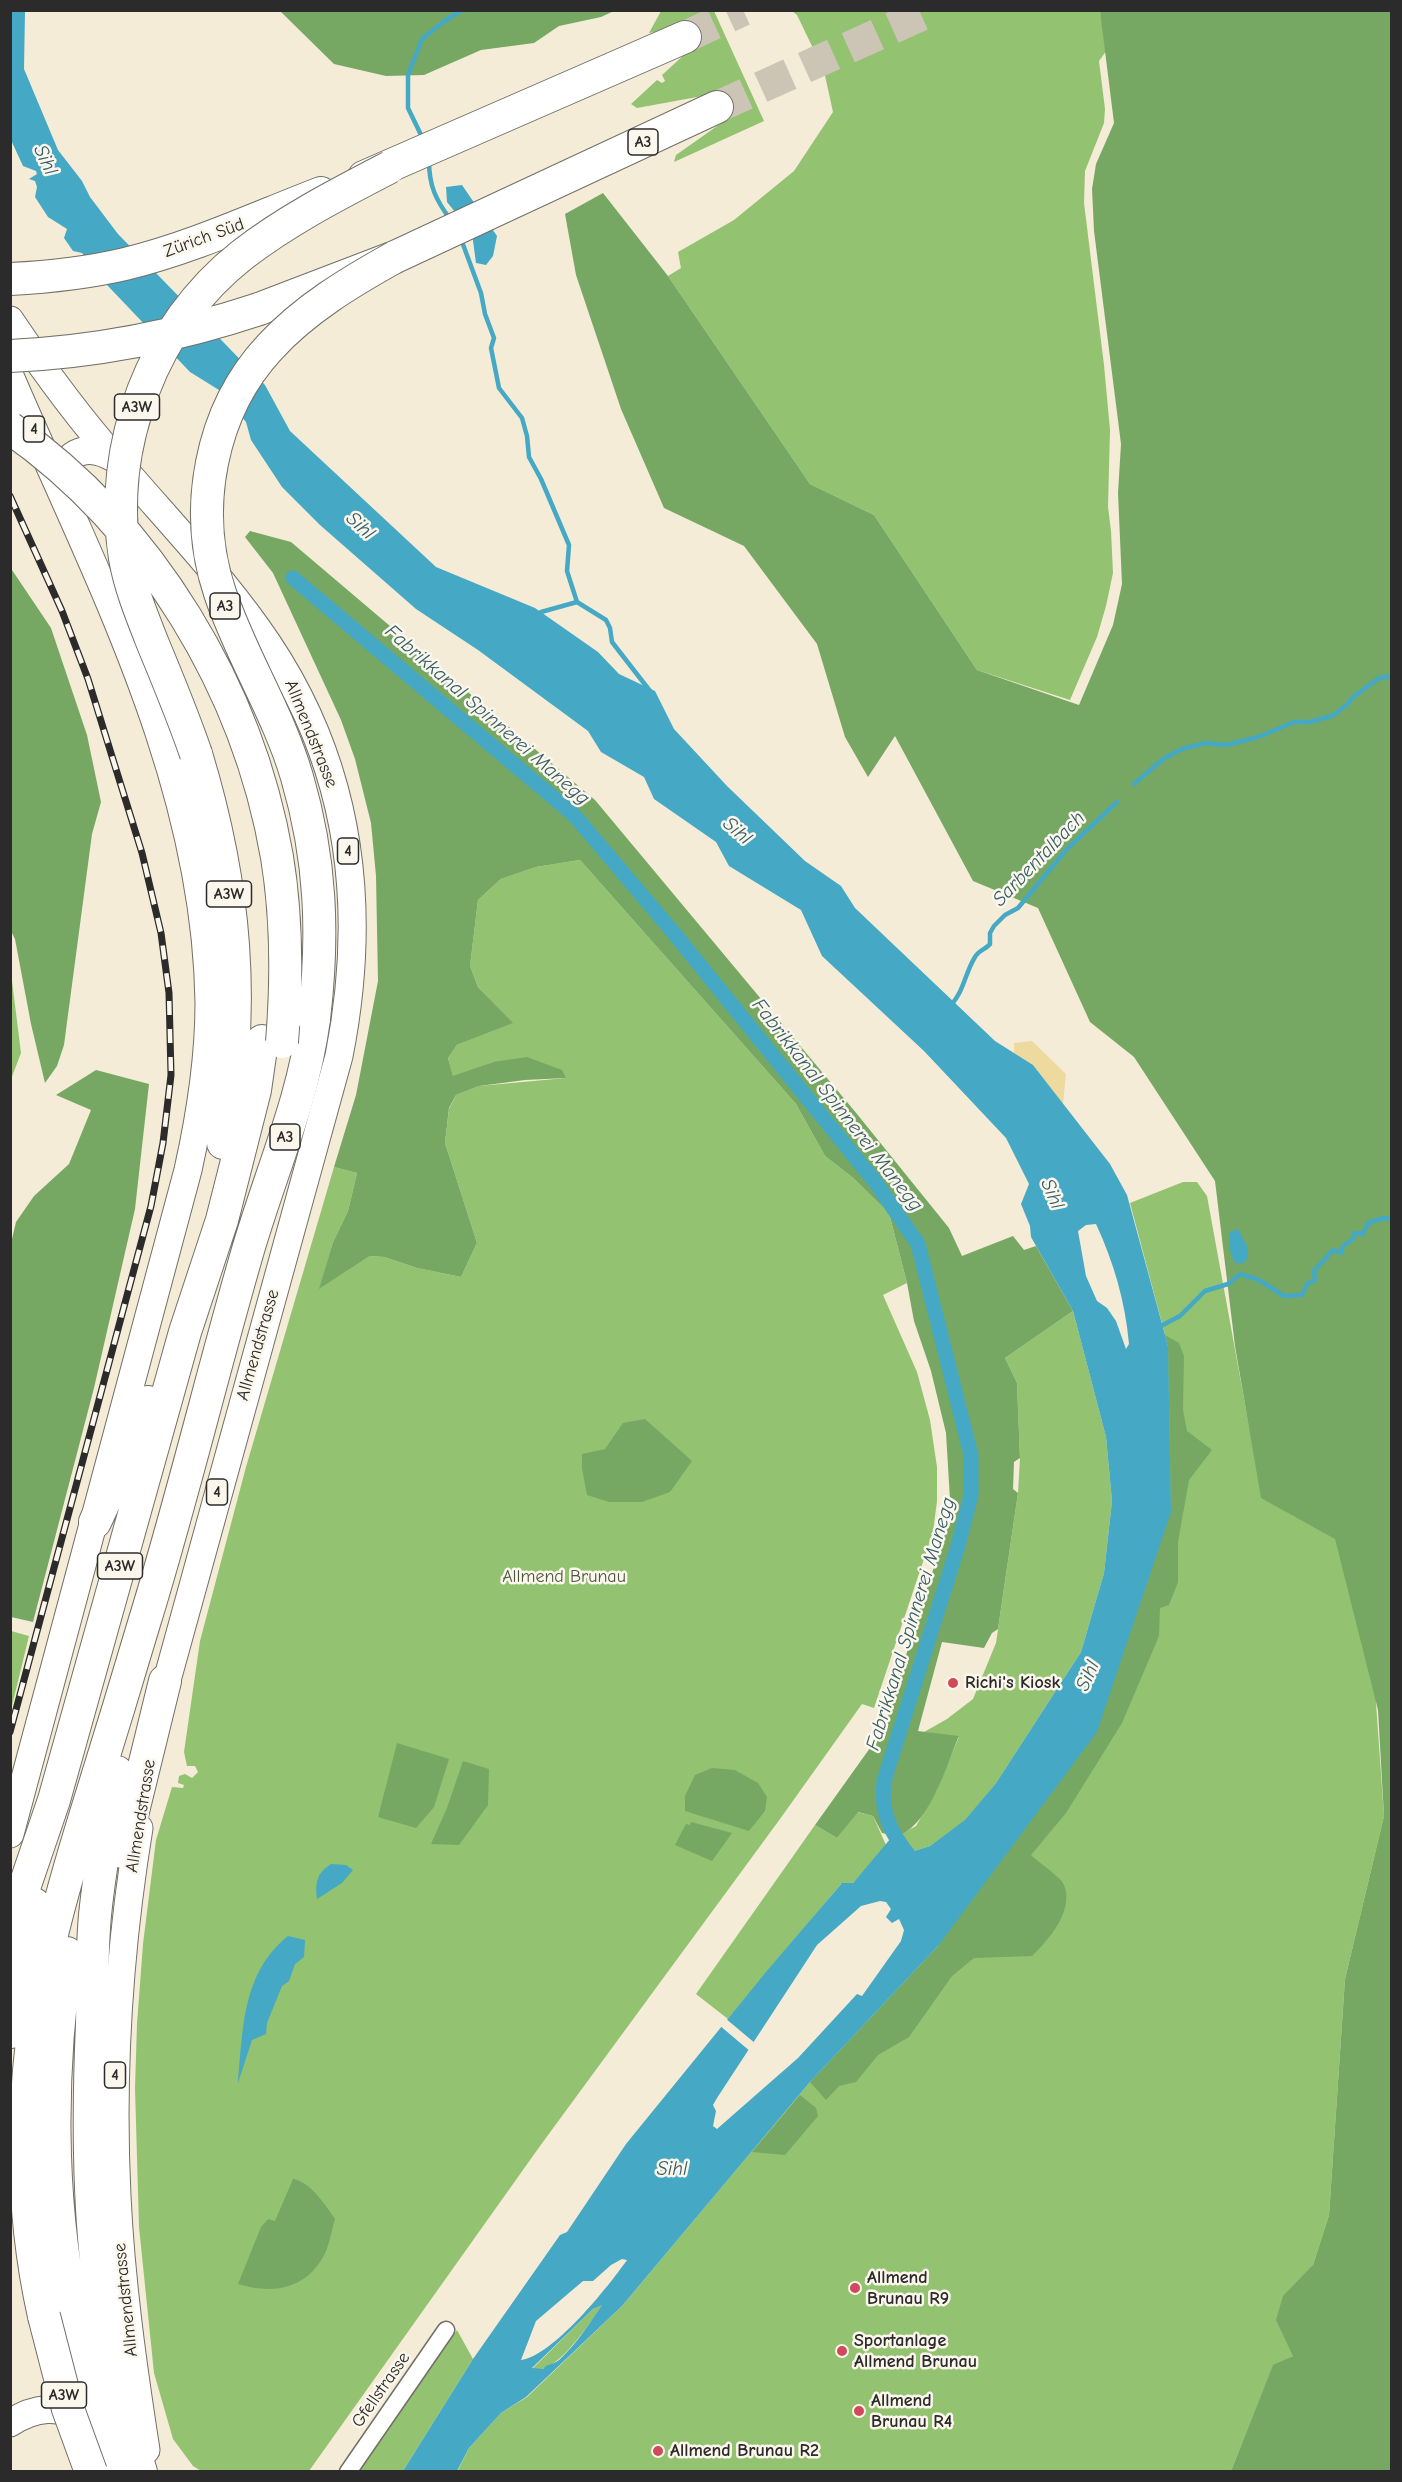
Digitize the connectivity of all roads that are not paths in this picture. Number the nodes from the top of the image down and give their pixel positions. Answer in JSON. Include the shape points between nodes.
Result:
{"nodes":[{"id":1,"x":685,"y":37,"type":"tunnel mouth"},
{"id":2,"x":717,"y":107,"type":"tunnel mouth"},
{"id":3,"x":390,"y":167,"type":"junction"},
{"id":4,"x":395,"y":257,"type":"junction"},
{"id":5,"x":10,"y":279,"type":"edge"},
{"id":6,"x":10,"y":320,"type":"edge"},
{"id":7,"x":10,"y":356,"type":"edge"},
{"id":8,"x":10,"y":376,"type":"edge"},
{"id":9,"x":10,"y":428,"type":"edge"},
{"id":10,"x":10,"y":453,"type":"edge"},
{"id":11,"x":115,"y":459,"type":"junction"},
{"id":12,"x":58,"y":481,"type":"junction"},
{"id":13,"x":260,"y":1040,"type":"junction"},
{"id":14,"x":247,"y":1253,"type":"junction"},
{"id":15,"x":192,"y":1292,"type":"junction"},
{"id":16,"x":185,"y":1332,"type":"junction"},
{"id":17,"x":95,"y":1521,"type":"junction"},
{"id":18,"x":146,"y":1619,"type":"junction"},
{"id":19,"x":165,"y":1681,"type":"junction"},
{"id":20,"x":86,"y":1688,"type":"junction"},
{"id":21,"x":97,"y":1778,"type":"junction"},
{"id":22,"x":54,"y":1800,"type":"junction"},
{"id":23,"x":10,"y":1834,"type":"edge"},
{"id":24,"x":10,"y":1891,"type":"edge"},
{"id":25,"x":10,"y":1929,"type":"edge"},
{"id":26,"x":92,"y":2021,"type":"junction"},
{"id":27,"x":10,"y":2040,"type":"edge"},
{"id":28,"x":10,"y":2241,"type":"edge"},
{"id":29,"x":33,"y":2318,"type":"junction"},
{"id":30,"x":446,"y":2330,"type":"dead end"},
{"id":31,"x":10,"y":2423,"type":"edge"},
{"id":32,"x":114,"y":2471,"type":"edge"},
{"id":33,"x":69,"y":2472,"type":"edge"},
{"id":34,"x":149,"y":2472,"type":"edge"},
{"id":35,"x":348,"y":2472,"type":"edge"}],
"edges":[{"from":1,"to":3,"type":"highway"},
{"from":2,"to":4,"type":"highway","number":"A3"},
{"from":3,"to":5,"type":"highway","name":"Zürich Süd","bridge":true,"via":[[164,253],[88,272]]},
{"from":3,"to":13,"type":"highway","number":"A3W","bridge":true,"via":[[269,236],[230,265],[204,291],[158,356],[142,393],[128,445],[122,494],[125,558],[139,606],[196,754],[218,836],[231,916],[236,990]]},
{"from":4,"to":7,"type":"highway","number":"A3","bridge":true,"via":[[201,327],[117,345]]},
{"from":4,"to":14,"type":"highway","number":"A3","bridge":true,"via":[[314,308],[261,357],[224,422],[208,485],[208,538],[216,580],[297,775],[310,830],[321,922],[308,1063]]},
{"from":6,"to":11,"type":"main road","name":"Allmendstrasse","number":"4","via":[[50,378]]},
{"from":8,"to":12,"type":"main road","number":"4"},
{"from":9,"to":13,"type":"highway","number":"A3","bridge":true,"via":[[70,477],[134,546],[183,613],[228,696],[254,762],[277,858],[286,967]]},
{"from":10,"to":13,"type":"highway","number":"A3W","bridge":true,"via":[[69,504],[122,561],[188,659],[210,705],[240,786],[258,866],[267,965]]},
{"from":11,"to":12,"type":"main road","via":[[102,451],[83,451],[70,459]]},
{"from":11,"to":19,"type":"main road","name":"Allmendstrasse","number":"4","via":[[244,611],[298,696],[334,791],[349,857],[354,913],[351,987],[339,1056]]},
{"from":12,"to":17,"type":"main road","number":"4","via":[[119,626],[189,832],[199,886],[208,1004],[199,1111],[188,1170]]},
{"from":13,"to":14,"type":"highway","number":"A3","via":[[275,1095]]},
{"from":13,"to":15,"type":"highway","number":"A3W","via":[[230,1102]]},
{"from":13,"to":16,"type":"highway","number":"A3W","via":[[251,1107],[228,1198]]},
{"from":14,"to":18,"type":"highway","number":"A3W"},
{"from":15,"to":16,"type":"highway","number":"A3W"},
{"from":15,"to":17,"type":"highway","via":[[134,1438]]},
{"from":16,"to":20,"type":"highway","number":"A3W"},
{"from":17,"to":23,"type":"main road","number":"4"},
{"from":18,"to":21,"type":"highway","number":"A3W"},
{"from":18,"to":26,"type":"highway","via":[[96,1907]]},
{"from":19,"to":26,"type":"highway","via":[[116,1881]]},
{"from":19,"to":34,"type":"main road","name":"Allmendstrasse","number":"4","via":[[132,1868],[116,2053],[115,2151],[120,2242]]},
{"from":20,"to":22,"type":"highway","number":"A3W"},
{"from":20,"to":24,"type":"highway","via":[[35,1815]]},
{"from":21,"to":29,"type":"highway","number":"A3W","via":[[62,1892],[32,2041],[26,2164]]},
{"from":21,"to":32,"type":"highway","via":[[63,1982],[56,2143],[71,2306]]},
{"from":22,"to":25,"type":"highway"},
{"from":22,"to":27,"type":"highway","number":"A3W"},
{"from":26,"to":32,"type":"highway","via":[[88,2167],[100,2306],[117,2391]]},
{"from":28,"to":29,"type":"highway","number":"A3W"},
{"from":29,"to":32,"type":"highway","number":"A3W","bridge":true,"via":[[68,2409]]},
{"from":29,"to":33,"type":"highway","number":"A3W","via":[[43,2398]]},
{"from":30,"to":35,"type":"street","name":"Gfellstrasse"},
{"from":31,"to":32,"type":"main road","via":[[45,2409],[63,2409],[88,2429]]}]}
